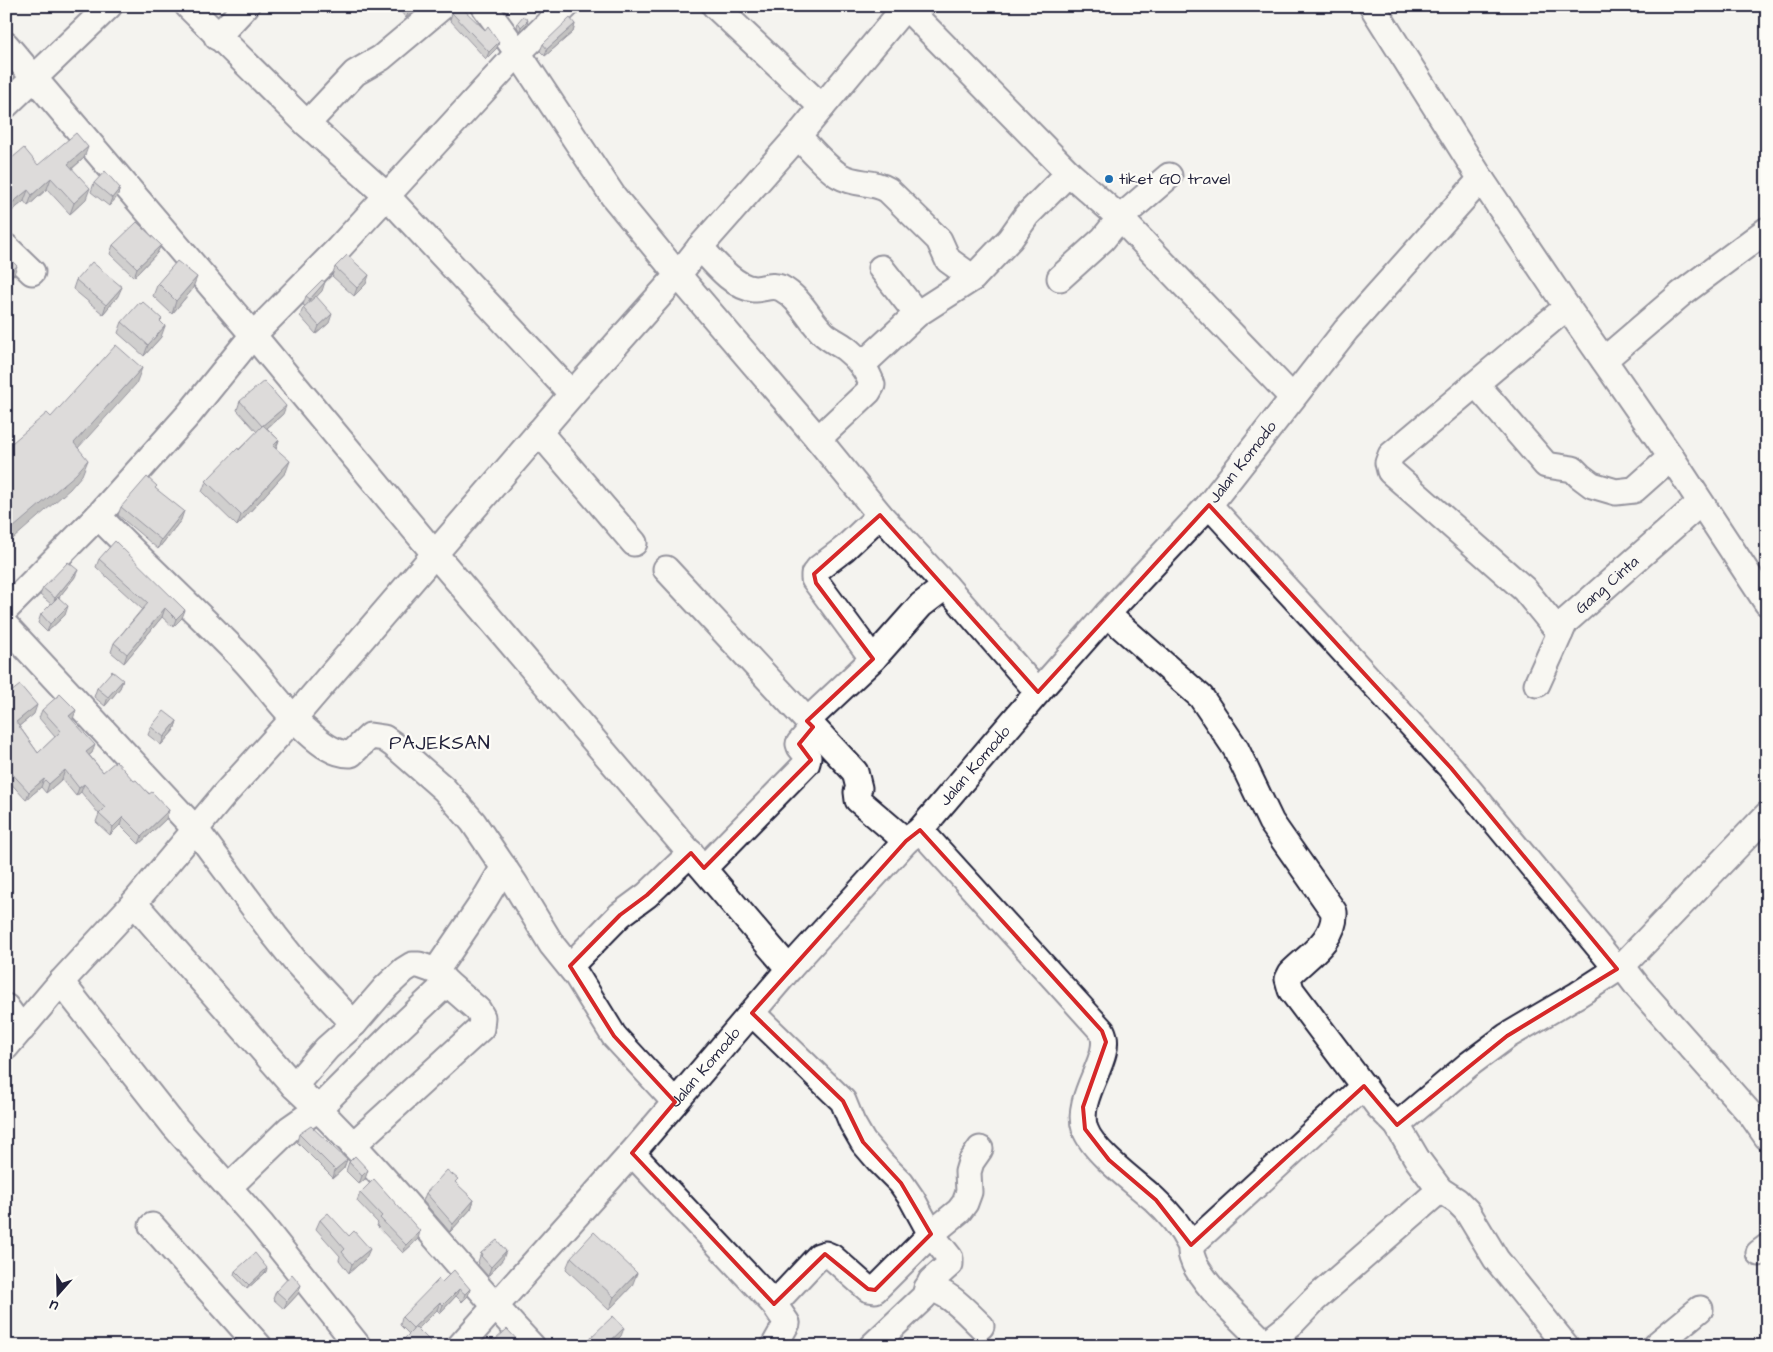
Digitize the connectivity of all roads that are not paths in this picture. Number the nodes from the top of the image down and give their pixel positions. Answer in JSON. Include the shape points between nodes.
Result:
{"nodes":[{"id":1,"x":109,"y":6,"type":"edge"},
{"id":2,"x":188,"y":6,"type":"edge"},
{"id":3,"x":246,"y":6,"type":"edge"},
{"id":4,"x":443,"y":6,"type":"edge"},
{"id":5,"x":484,"y":6,"type":"edge"},
{"id":6,"x":566,"y":6,"type":"edge"},
{"id":7,"x":715,"y":6,"type":"edge"},
{"id":8,"x":905,"y":6,"type":"edge"},
{"id":9,"x":1372,"y":6,"type":"edge"},
{"id":10,"x":217,"y":37,"type":"junction"},
{"id":11,"x":6,"y":45,"type":"edge"},
{"id":12,"x":518,"y":53,"type":"junction"},
{"id":13,"x":34,"y":76,"type":"junction"},
{"id":14,"x":6,"y":105,"type":"edge"},
{"id":15,"x":822,"y":107,"type":"junction"},
{"id":16,"x":307,"y":124,"type":"junction"},
{"id":17,"x":798,"y":136,"type":"junction"},
{"id":18,"x":1069,"y":173,"type":"junction"},
{"id":19,"x":1169,"y":176,"type":"dead end"},
{"id":20,"x":1481,"y":179,"type":"junction"},
{"id":21,"x":386,"y":195,"type":"junction"},
{"id":22,"x":1120,"y":218,"type":"junction"},
{"id":23,"x":1767,"y":230,"type":"edge"},
{"id":24,"x":6,"y":247,"type":"edge"},
{"id":25,"x":700,"y":248,"type":"junction"},
{"id":26,"x":881,"y":268,"type":"dead end"},
{"id":27,"x":32,"y":272,"type":"dead end"},
{"id":28,"x":678,"y":275,"type":"junction"},
{"id":29,"x":973,"y":278,"type":"junction"},
{"id":30,"x":1060,"y":278,"type":"dead end"},
{"id":31,"x":1567,"y":307,"type":"junction"},
{"id":32,"x":917,"y":314,"type":"junction"},
{"id":33,"x":253,"y":336,"type":"junction"},
{"id":34,"x":1604,"y":360,"type":"junction"},
{"id":35,"x":862,"y":365,"type":"junction"},
{"id":36,"x":1476,"y":384,"type":"junction"},
{"id":37,"x":572,"y":394,"type":"junction"},
{"id":38,"x":1292,"y":397,"type":"junction"},
{"id":39,"x":540,"y":432,"type":"junction"},
{"id":40,"x":818,"y":440,"type":"junction"},
{"id":41,"x":1671,"y":457,"type":"junction"},
{"id":42,"x":1700,"y":503,"type":"junction"},
{"id":43,"x":1209,"y":505,"type":"junction"},
{"id":44,"x":880,"y":515,"type":"junction"},
{"id":45,"x":98,"y":516,"type":"junction"},
{"id":46,"x":634,"y":543,"type":"dead end"},
{"id":47,"x":434,"y":553,"type":"junction"},
{"id":48,"x":666,"y":569,"type":"dead end"},
{"id":49,"x":946,"y":586,"type":"junction"},
{"id":50,"x":1767,"y":603,"type":"edge"},
{"id":51,"x":6,"y":609,"type":"edge"},
{"id":52,"x":1107,"y":614,"type":"junction"},
{"id":53,"x":6,"y":626,"type":"edge"},
{"id":54,"x":1560,"y":633,"type":"junction"},
{"id":55,"x":873,"y":659,"type":"junction"},
{"id":56,"x":1537,"y":684,"type":"dead end"},
{"id":57,"x":1038,"y":692,"type":"junction"},
{"id":58,"x":294,"y":719,"type":"junction"},
{"id":59,"x":810,"y":724,"type":"junction"},
{"id":60,"x":1767,"y":815,"type":"edge"},
{"id":61,"x":196,"y":830,"type":"junction"},
{"id":62,"x":913,"y":836,"type":"junction"},
{"id":63,"x":697,"y":861,"type":"junction"},
{"id":64,"x":504,"y":866,"type":"junction"},
{"id":65,"x":134,"y":903,"type":"junction"},
{"id":66,"x":570,"y":966,"type":"junction"},
{"id":67,"x":1619,"y":968,"type":"junction"},
{"id":68,"x":789,"y":969,"type":"junction"},
{"id":69,"x":441,"y":977,"type":"junction"},
{"id":70,"x":61,"y":982,"type":"junction"},
{"id":71,"x":6,"y":1007,"type":"edge"},
{"id":72,"x":752,"y":1013,"type":"junction"},
{"id":73,"x":354,"y":1024,"type":"junction"},
{"id":74,"x":14,"y":1038,"type":"edge"},
{"id":75,"x":294,"y":1086,"type":"junction"},
{"id":76,"x":1364,"y":1086,"type":"junction"},
{"id":77,"x":675,"y":1102,"type":"junction"},
{"id":78,"x":319,"y":1108,"type":"junction"},
{"id":79,"x":1760,"y":1111,"type":"edge"},
{"id":80,"x":1397,"y":1125,"type":"junction"},
{"id":81,"x":1767,"y":1137,"type":"edge"},
{"id":82,"x":353,"y":1145,"type":"junction"},
{"id":83,"x":980,"y":1149,"type":"dead end"},
{"id":84,"x":632,"y":1153,"type":"junction"},
{"id":85,"x":229,"y":1187,"type":"junction"},
{"id":86,"x":1440,"y":1190,"type":"junction"},
{"id":87,"x":152,"y":1226,"type":"dead end"},
{"id":88,"x":931,"y":1234,"type":"junction"},
{"id":89,"x":1191,"y":1245,"type":"junction"},
{"id":90,"x":928,"y":1288,"type":"junction"},
{"id":91,"x":774,"y":1304,"type":"junction"},
{"id":92,"x":494,"y":1306,"type":"junction"},
{"id":93,"x":1700,"y":1309,"type":"dead end"},
{"id":94,"x":981,"y":1326,"type":"dead end"},
{"id":95,"x":1264,"y":1345,"type":"edge"},
{"id":96,"x":260,"y":1346,"type":"edge"},
{"id":97,"x":358,"y":1346,"type":"edge"},
{"id":98,"x":460,"y":1346,"type":"edge"},
{"id":99,"x":532,"y":1346,"type":"edge"},
{"id":100,"x":774,"y":1346,"type":"edge"},
{"id":101,"x":872,"y":1346,"type":"edge"},
{"id":102,"x":1566,"y":1346,"type":"edge"},
{"id":103,"x":1655,"y":1346,"type":"edge"}],
"edges":[{"from":1,"to":13,"type":"street"},
{"from":2,"to":10,"type":"street"},
{"from":3,"to":10,"type":"street"},
{"from":4,"to":16,"type":"street","via":[[381,58],[355,73]]},
{"from":5,"to":12,"type":"street"},
{"from":6,"to":12,"type":"street"},
{"from":7,"to":15,"type":"street"},
{"from":8,"to":15,"type":"street"},
{"from":8,"to":18,"type":"street"},
{"from":9,"to":20,"type":"street"},
{"from":10,"to":16,"type":"street"},
{"from":11,"to":13,"type":"street"},
{"from":12,"to":21,"type":"street"},
{"from":12,"to":28,"type":"street","via":[[613,196]]},
{"from":13,"to":14,"type":"street"},
{"from":13,"to":33,"type":"street"},
{"from":15,"to":17,"type":"street"},
{"from":16,"to":21,"type":"street"},
{"from":17,"to":25,"type":"street"},
{"from":17,"to":29,"type":"street","via":[[840,176],[880,185],[888,190],[939,240],[948,260]]},
{"from":18,"to":22,"type":"street"},
{"from":18,"to":29,"type":"street","via":[[1027,215],[1010,239]]},
{"from":19,"to":22,"type":"street"},
{"from":20,"to":31,"type":"street"},
{"from":20,"to":38,"type":"street","name":"Jalan Komodo","via":[[1346,330]]},
{"from":21,"to":33,"type":"street"},
{"from":21,"to":37,"type":"street"},
{"from":22,"to":30,"type":"street"},
{"from":22,"to":38,"type":"street"},
{"from":23,"to":34,"type":"street","via":[[1681,294]]},
{"from":24,"to":27,"type":"street"},
{"from":25,"to":28,"type":"street"},
{"from":25,"to":35,"type":"street","via":[[742,286],[782,289],[799,303],[824,333],[847,349]]},
{"from":26,"to":32,"type":"street"},
{"from":28,"to":37,"type":"street"},
{"from":28,"to":40,"type":"street"},
{"from":29,"to":32,"type":"street"},
{"from":31,"to":34,"type":"street"},
{"from":31,"to":36,"type":"street"},
{"from":32,"to":35,"type":"street"},
{"from":33,"to":45,"type":"street"},
{"from":33,"to":47,"type":"street"},
{"from":34,"to":41,"type":"street"},
{"from":35,"to":40,"type":"street","via":[[872,385],[868,392]]},
{"from":36,"to":41,"type":"street","via":[[1546,465],[1573,469],[1592,485],[1616,492],[1634,490]]},
{"from":36,"to":54,"type":"street","via":[[1391,455],[1388,468],[1524,589]]},
{"from":37,"to":39,"type":"street"},
{"from":38,"to":43,"type":"street","name":"Jalan Komodo"},
{"from":39,"to":46,"type":"street"},
{"from":39,"to":47,"type":"street"},
{"from":40,"to":44,"type":"street"},
{"from":41,"to":42,"type":"street"},
{"from":42,"to":50,"type":"street"},
{"from":42,"to":54,"type":"street","name":"Gang Cinta","via":[[1565,622]]},
{"from":43,"to":52,"type":"street","name":"Jalan Komodo"},
{"from":43,"to":67,"type":"street","via":[[1451,768]]},
{"from":44,"to":49,"type":"street"},
{"from":44,"to":55,"type":"street","via":[[814,574],[814,579]]},
{"from":45,"to":51,"type":"street"},
{"from":45,"to":58,"type":"street","via":[[244,660]]},
{"from":47,"to":58,"type":"street"},
{"from":47,"to":63,"type":"street"},
{"from":48,"to":59,"type":"street"},
{"from":49,"to":55,"type":"street","via":[[921,605]]},
{"from":49,"to":57,"type":"street"},
{"from":52,"to":57,"type":"street","name":"Jalan Komodo"},
{"from":52,"to":76,"type":"street","via":[[1201,697],[1236,749],[1271,822],[1330,904],[1335,919],[1328,936],[1291,973],[1288,984]]},
{"from":53,"to":61,"type":"street"},
{"from":54,"to":56,"type":"street","name":"Gang Cinta"},
{"from":55,"to":59,"type":"street"},
{"from":57,"to":62,"type":"street","name":"Jalan Komodo"},
{"from":58,"to":61,"type":"street"},
{"from":58,"to":64,"type":"street","via":[[337,753],[351,754],[370,736],[384,738],[455,800]]},
{"from":59,"to":62,"type":"street","via":[[855,772],[858,800]]},
{"from":59,"to":63,"type":"street","via":[[800,744],[808,757],[807,763]]},
{"from":60,"to":67,"type":"street"},
{"from":61,"to":65,"type":"street"},
{"from":61,"to":73,"type":"street","via":[[274,936]]},
{"from":62,"to":68,"type":"street","name":"Jalan Komodo"},
{"from":62,"to":89,"type":"street","via":[[1102,1031],[1106,1042],[1083,1107],[1085,1130],[1109,1160],[1156,1200]]},
{"from":63,"to":66,"type":"street","via":[[620,915]]},
{"from":63,"to":68,"type":"street"},
{"from":64,"to":66,"type":"street","via":[[547,938]]},
{"from":64,"to":69,"type":"street"},
{"from":65,"to":70,"type":"street"},
{"from":65,"to":75,"type":"street"},
{"from":66,"to":77,"type":"street","via":[[614,1036]]},
{"from":67,"to":79,"type":"street"},
{"from":67,"to":80,"type":"street","via":[[1507,1036]]},
{"from":68,"to":72,"type":"street","name":"Jalan Komodo"},
{"from":69,"to":73,"type":"street","via":[[419,965],[412,965],[386,987]]},
{"from":69,"to":78,"type":"street","via":[[393,1034]]},
{"from":69,"to":82,"type":"street","via":[[478,1010],[482,1017],[481,1028]]},
{"from":70,"to":74,"type":"street"},
{"from":70,"to":85,"type":"street","via":[[175,1127]]},
{"from":71,"to":74,"type":"street"},
{"from":72,"to":77,"type":"street","name":"Jalan Komodo"},
{"from":72,"to":88,"type":"street","via":[[843,1101],[863,1142],[912,1199]]},
{"from":73,"to":75,"type":"street","via":[[327,1048]]},
{"from":75,"to":78,"type":"street"},
{"from":76,"to":80,"type":"street"},
{"from":76,"to":89,"type":"street"},
{"from":77,"to":84,"type":"street","name":"Jalan Komodo"},
{"from":78,"to":82,"type":"street"},
{"from":78,"to":85,"type":"street","via":[[289,1129]]},
{"from":79,"to":81,"type":"street"},
{"from":80,"to":86,"type":"street"},
{"from":82,"to":92,"type":"street"},
{"from":83,"to":88,"type":"street","via":[[968,1172],[969,1192],[965,1203],[959,1212]]},
{"from":84,"to":91,"type":"street"},
{"from":84,"to":92,"type":"street","name":"Jalan Komodo"},
{"from":85,"to":97,"type":"street"},
{"from":86,"to":95,"type":"street"},
{"from":86,"to":102,"type":"street","via":[[1467,1211],[1496,1259]]},
{"from":87,"to":96,"type":"street"},
{"from":88,"to":90,"type":"street","via":[[950,1261]]},
{"from":88,"to":91,"type":"street","via":[[875,1290],[868,1289],[825,1254],[819,1256]]},
{"from":89,"to":95,"type":"street","via":[[1192,1257],[1203,1278]]},
{"from":90,"to":94,"type":"street","via":[[952,1299]]},
{"from":90,"to":101,"type":"street","via":[[924,1297]]},
{"from":91,"to":100,"type":"street","via":[[786,1323]]},
{"from":92,"to":98,"type":"street","name":"Jalan Komodo"},
{"from":92,"to":99,"type":"street"},
{"from":93,"to":103,"type":"street"}]}
